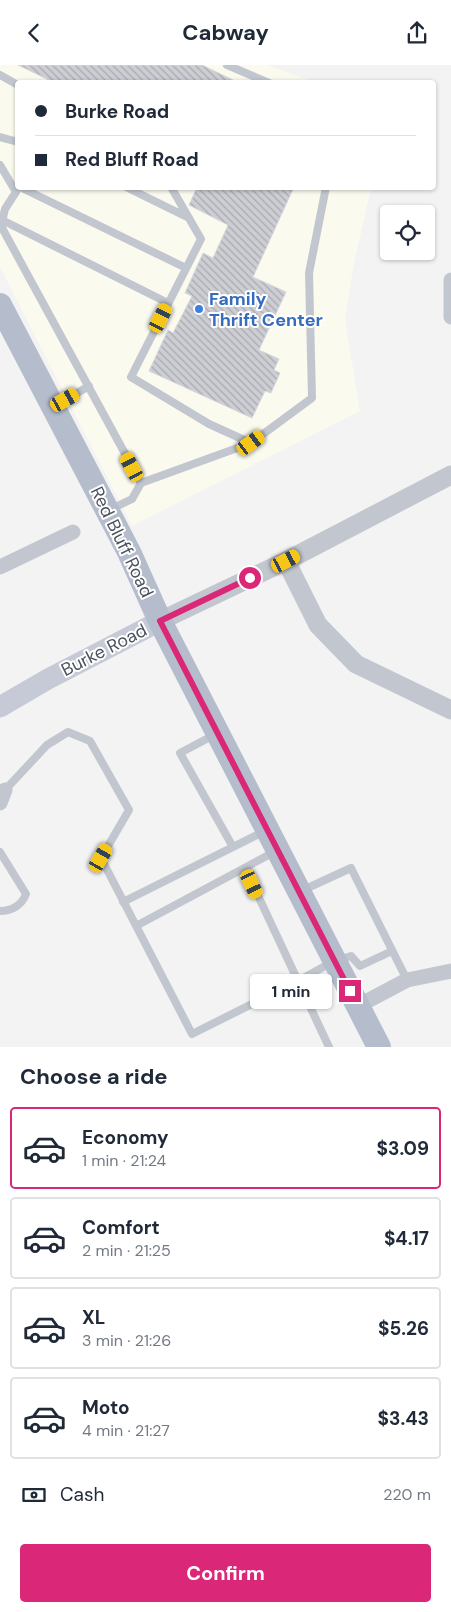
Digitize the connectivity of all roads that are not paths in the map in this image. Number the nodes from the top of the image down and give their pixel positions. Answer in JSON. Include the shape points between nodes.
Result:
{"nodes":[{"id":1,"x":227,"y":65,"type":"edge"},
{"id":2,"x":0,"y":75,"type":"edge"},
{"id":3,"x":262,"y":80,"type":"edge"},
{"id":4,"x":15,"y":83,"type":"edge"},
{"id":5,"x":0,"y":137,"type":"edge"},
{"id":6,"x":15,"y":141,"type":"edge"},
{"id":7,"x":0,"y":165,"type":"edge"},
{"id":8,"x":15,"y":185,"type":"edge"},
{"id":9,"x":16,"y":190,"type":"edge"},
{"id":10,"x":132,"y":190,"type":"edge"},
{"id":11,"x":173,"y":190,"type":"edge"},
{"id":12,"x":325,"y":190,"type":"edge"},
{"id":13,"x":37,"y":191,"type":"edge"},
{"id":14,"x":189,"y":218,"type":"junction"},
{"id":15,"x":1,"y":224,"type":"edge"},
{"id":16,"x":186,"y":268,"type":"junction"},
{"id":17,"x":451,"y":280,"type":"edge"},
{"id":18,"x":168,"y":303,"type":"junction"},
{"id":19,"x":0,"y":305,"type":"edge"},
{"id":20,"x":451,"y":317,"type":"edge"},
{"id":21,"x":89,"y":387,"type":"junction"},
{"id":22,"x":53,"y":407,"type":"junction"},
{"id":23,"x":251,"y":443,"type":"junction"},
{"id":24,"x":451,"y":475,"type":"edge"},
{"id":25,"x":141,"y":483,"type":"junction"},
{"id":26,"x":108,"y":511,"type":"junction"},
{"id":27,"x":73,"y":532,"type":"dead end"},
{"id":28,"x":286,"y":561,"type":"junction"},
{"id":29,"x":0,"y":567,"type":"edge"},
{"id":30,"x":160,"y":621,"type":"junction"},
{"id":31,"x":0,"y":707,"type":"edge"},
{"id":32,"x":451,"y":710,"type":"edge"},
{"id":33,"x":218,"y":734,"type":"junction"},
{"id":34,"x":3,"y":796,"type":"edge"},
{"id":35,"x":272,"y":840,"type":"junction"},
{"id":36,"x":233,"y":847,"type":"junction"},
{"id":37,"x":0,"y":852,"type":"edge"},
{"id":38,"x":245,"y":868,"type":"junction"},
{"id":39,"x":299,"y":891,"type":"junction"},
{"id":40,"x":123,"y":902,"type":"junction"},
{"id":41,"x":0,"y":911,"type":"edge"},
{"id":42,"x":136,"y":926,"type":"junction"},
{"id":43,"x":392,"y":951,"type":"junction"},
{"id":44,"x":334,"y":961,"type":"junction"},
{"id":45,"x":451,"y":971,"type":"edge"},
{"id":46,"x":407,"y":980,"type":"junction"},
{"id":47,"x":298,"y":981,"type":"junction"},
{"id":48,"x":358,"y":1006,"type":"junction"},
{"id":49,"x":329,"y":1047,"type":"edge"},
{"id":50,"x":379,"y":1047,"type":"edge"}],
"edges":[{"from":1,"to":3,"type":"lane"},
{"from":2,"to":4,"type":"lane"},
{"from":5,"to":6,"type":"lane"},
{"from":7,"to":8,"type":"lane"},
{"from":9,"to":15,"type":"lane"},
{"from":10,"to":14,"type":"lane"},
{"from":11,"to":14,"type":"lane"},
{"from":12,"to":23,"type":"lane","via":[[309,273],[312,399]]},
{"from":13,"to":16,"type":"lane"},
{"from":14,"to":16,"type":"lane","via":[[201,239]]},
{"from":15,"to":18,"type":"lane"},
{"from":15,"to":21,"type":"lane"},
{"from":16,"to":18,"type":"lane"},
{"from":17,"to":20,"type":"street"},
{"from":18,"to":23,"type":"lane","via":[[131,377],[209,424]]},
{"from":19,"to":22,"type":"main road","name":"Red Bluff Road"},
{"from":21,"to":22,"type":"lane"},
{"from":21,"to":25,"type":"lane"},
{"from":22,"to":26,"type":"main road","name":"Red Bluff Road"},
{"from":23,"to":25,"type":"lane"},
{"from":24,"to":28,"type":"street","name":"Burke Road"},
{"from":25,"to":26,"type":"lane","via":[[132,499]]},
{"from":26,"to":30,"type":"main road","name":"Red Bluff Road"},
{"from":27,"to":29,"type":"street"},
{"from":28,"to":30,"type":"street","name":"Burke Road"},
{"from":28,"to":32,"type":"street","via":[[318,625],[356,664]]},
{"from":30,"to":31,"type":"main road","name":"Burke Road"},
{"from":30,"to":33,"type":"main road","name":"Red Bluff Road"},
{"from":33,"to":35,"type":"main road","name":"Red Bluff Road"},
{"from":33,"to":36,"type":"lane","via":[[180,753]]},
{"from":34,"to":40,"type":"lane","via":[[48,745],[68,731],[90,741],[129,810],[101,858]]},
{"from":35,"to":36,"type":"lane"},
{"from":35,"to":38,"type":"lane"},
{"from":35,"to":39,"type":"main road","name":"Red Bluff Road"},
{"from":36,"to":40,"type":"lane"},
{"from":37,"to":41,"type":"lane","via":[[26,894],[20,904]]},
{"from":38,"to":42,"type":"lane"},
{"from":38,"to":47,"type":"lane"},
{"from":39,"to":43,"type":"lane","via":[[351,867]]},
{"from":39,"to":44,"type":"main road","name":"Red Bluff Road"},
{"from":40,"to":42,"type":"lane"},
{"from":42,"to":47,"type":"lane","via":[[192,1034]]},
{"from":43,"to":44,"type":"lane","via":[[360,965],[351,956]]},
{"from":43,"to":46,"type":"lane"},
{"from":44,"to":47,"type":"lane"},
{"from":44,"to":48,"type":"main road","name":"Red Bluff Road"},
{"from":45,"to":46,"type":"street"},
{"from":46,"to":48,"type":"street"},
{"from":47,"to":49,"type":"lane"},
{"from":48,"to":50,"type":"main road","name":"Red Bluff Road"}]}
